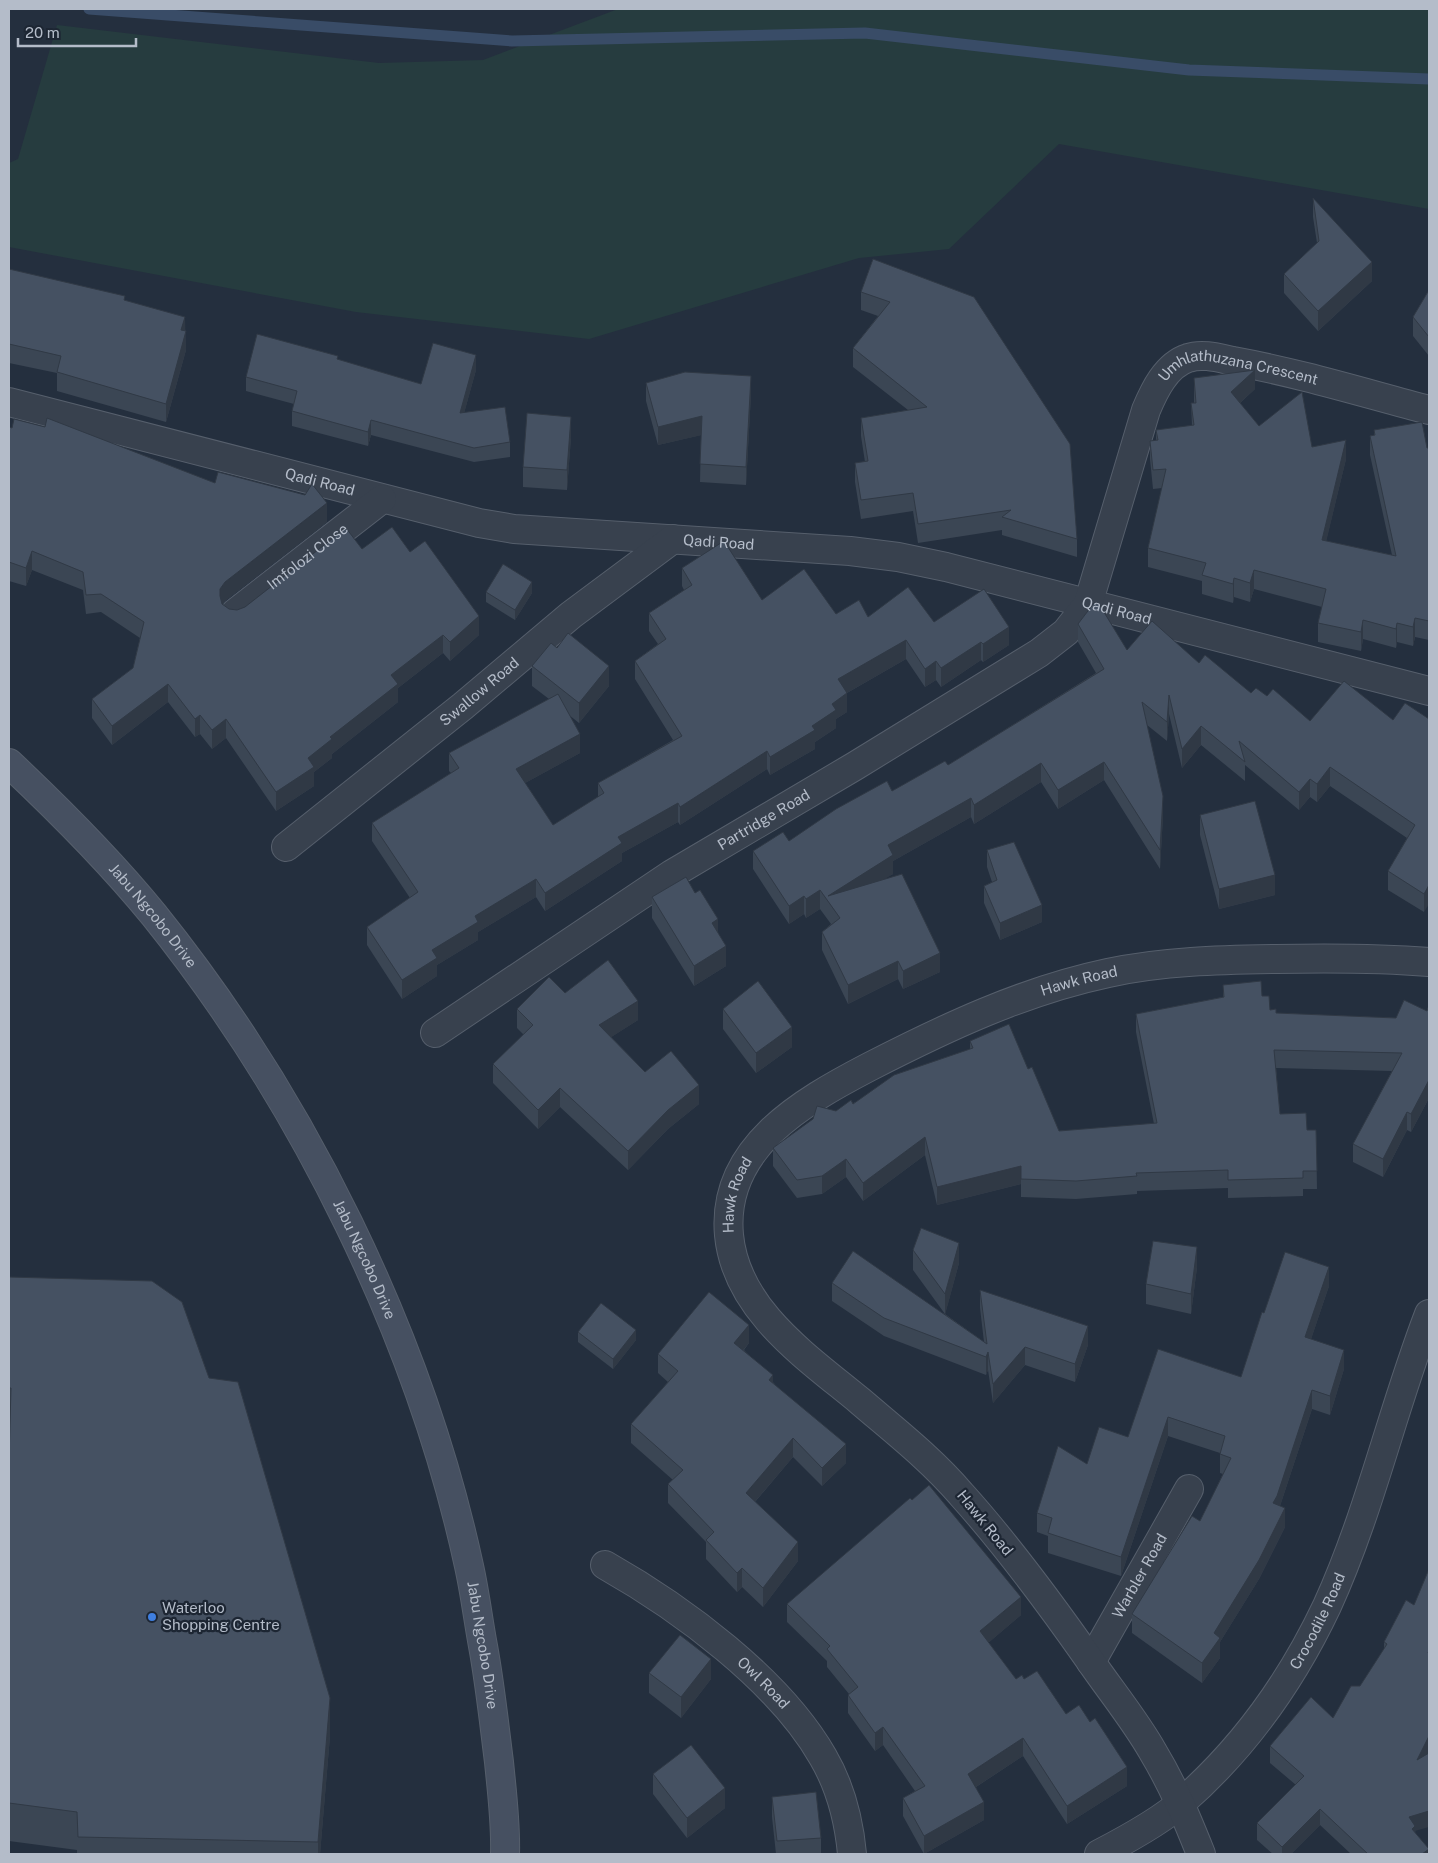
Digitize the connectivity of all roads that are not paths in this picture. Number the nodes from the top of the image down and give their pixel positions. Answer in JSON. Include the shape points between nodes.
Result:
{"nodes":[{"id":1,"x":9,"y":402,"type":"edge"},
{"id":2,"x":1429,"y":410,"type":"edge"},
{"id":3,"x":382,"y":499,"type":"junction"},
{"id":4,"x":673,"y":539,"type":"junction"},
{"id":5,"x":1088,"y":604,"type":"junction"},
{"id":6,"x":235,"y":612,"type":"edge"},
{"id":7,"x":1429,"y":692,"type":"edge"},
{"id":8,"x":9,"y":763,"type":"edge"},
{"id":9,"x":286,"y":846,"type":"dead end"},
{"id":10,"x":1429,"y":962,"type":"edge"},
{"id":11,"x":436,"y":1033,"type":"dead end"},
{"id":12,"x":1429,"y":1314,"type":"edge"},
{"id":13,"x":1189,"y":1490,"type":"dead end"},
{"id":14,"x":605,"y":1565,"type":"dead end"},
{"id":15,"x":1091,"y":1662,"type":"junction"},
{"id":16,"x":1181,"y":1803,"type":"junction"},
{"id":17,"x":505,"y":1854,"type":"edge"},
{"id":18,"x":852,"y":1854,"type":"edge"},
{"id":19,"x":1099,"y":1854,"type":"edge"},
{"id":20,"x":1201,"y":1854,"type":"edge"}],
"edges":[{"from":1,"to":3,"type":"street","name":"Qadi Road"},
{"from":2,"to":5,"type":"street","name":"Umhlathuzana Crescent","via":[[1262,366],[1208,356],[1188,358],[1176,364],[1164,376],[1146,410]]},
{"from":3,"to":4,"type":"street","name":"Qadi Road","via":[[514,529]]},
{"from":3,"to":6,"type":"street","name":"Imfolozi Close"},
{"from":4,"to":5,"type":"street","name":"Qadi Road","via":[[898,557]]},
{"from":4,"to":9,"type":"street","name":"Swallow Road","via":[[563,620],[463,706]]},
{"from":5,"to":7,"type":"street","name":"Qadi Road"},
{"from":5,"to":11,"type":"street","name":"Partridge Road","via":[[1066,632],[1039,653],[672,874]]},
{"from":8,"to":17,"type":"main road","name":"Jabu Ngcobo Drive","via":[[63,814],[159,923],[223,1010],[291,1114],[349,1225],[401,1344],[438,1451],[469,1566],[491,1690],[506,1828]]},
{"from":10,"to":15,"type":"street","name":"Hawk Road","via":[[1327,958],[1163,964],[1065,984],[964,1021],[830,1089],[787,1116],[745,1161],[729,1211],[729,1237],[743,1285],[766,1317],[795,1348],[906,1440],[962,1495],[1050,1603]]},
{"from":12,"to":16,"type":"street","name":"Crocodile Road","via":[[1363,1511],[1327,1605],[1305,1649],[1265,1714]]},
{"from":13,"to":15,"type":"street","name":"Warbler Road"},
{"from":14,"to":18,"type":"street","name":"Owl Road","via":[[649,1590],[698,1626],[748,1670],[802,1726],[823,1757],[838,1791],[850,1828]]},
{"from":15,"to":16,"type":"street","name":"Hawk Road","via":[[1152,1750]]},
{"from":16,"to":19,"type":"street","name":"Crocodile Road"},
{"from":16,"to":20,"type":"street","name":"Hawk Road"}]}
